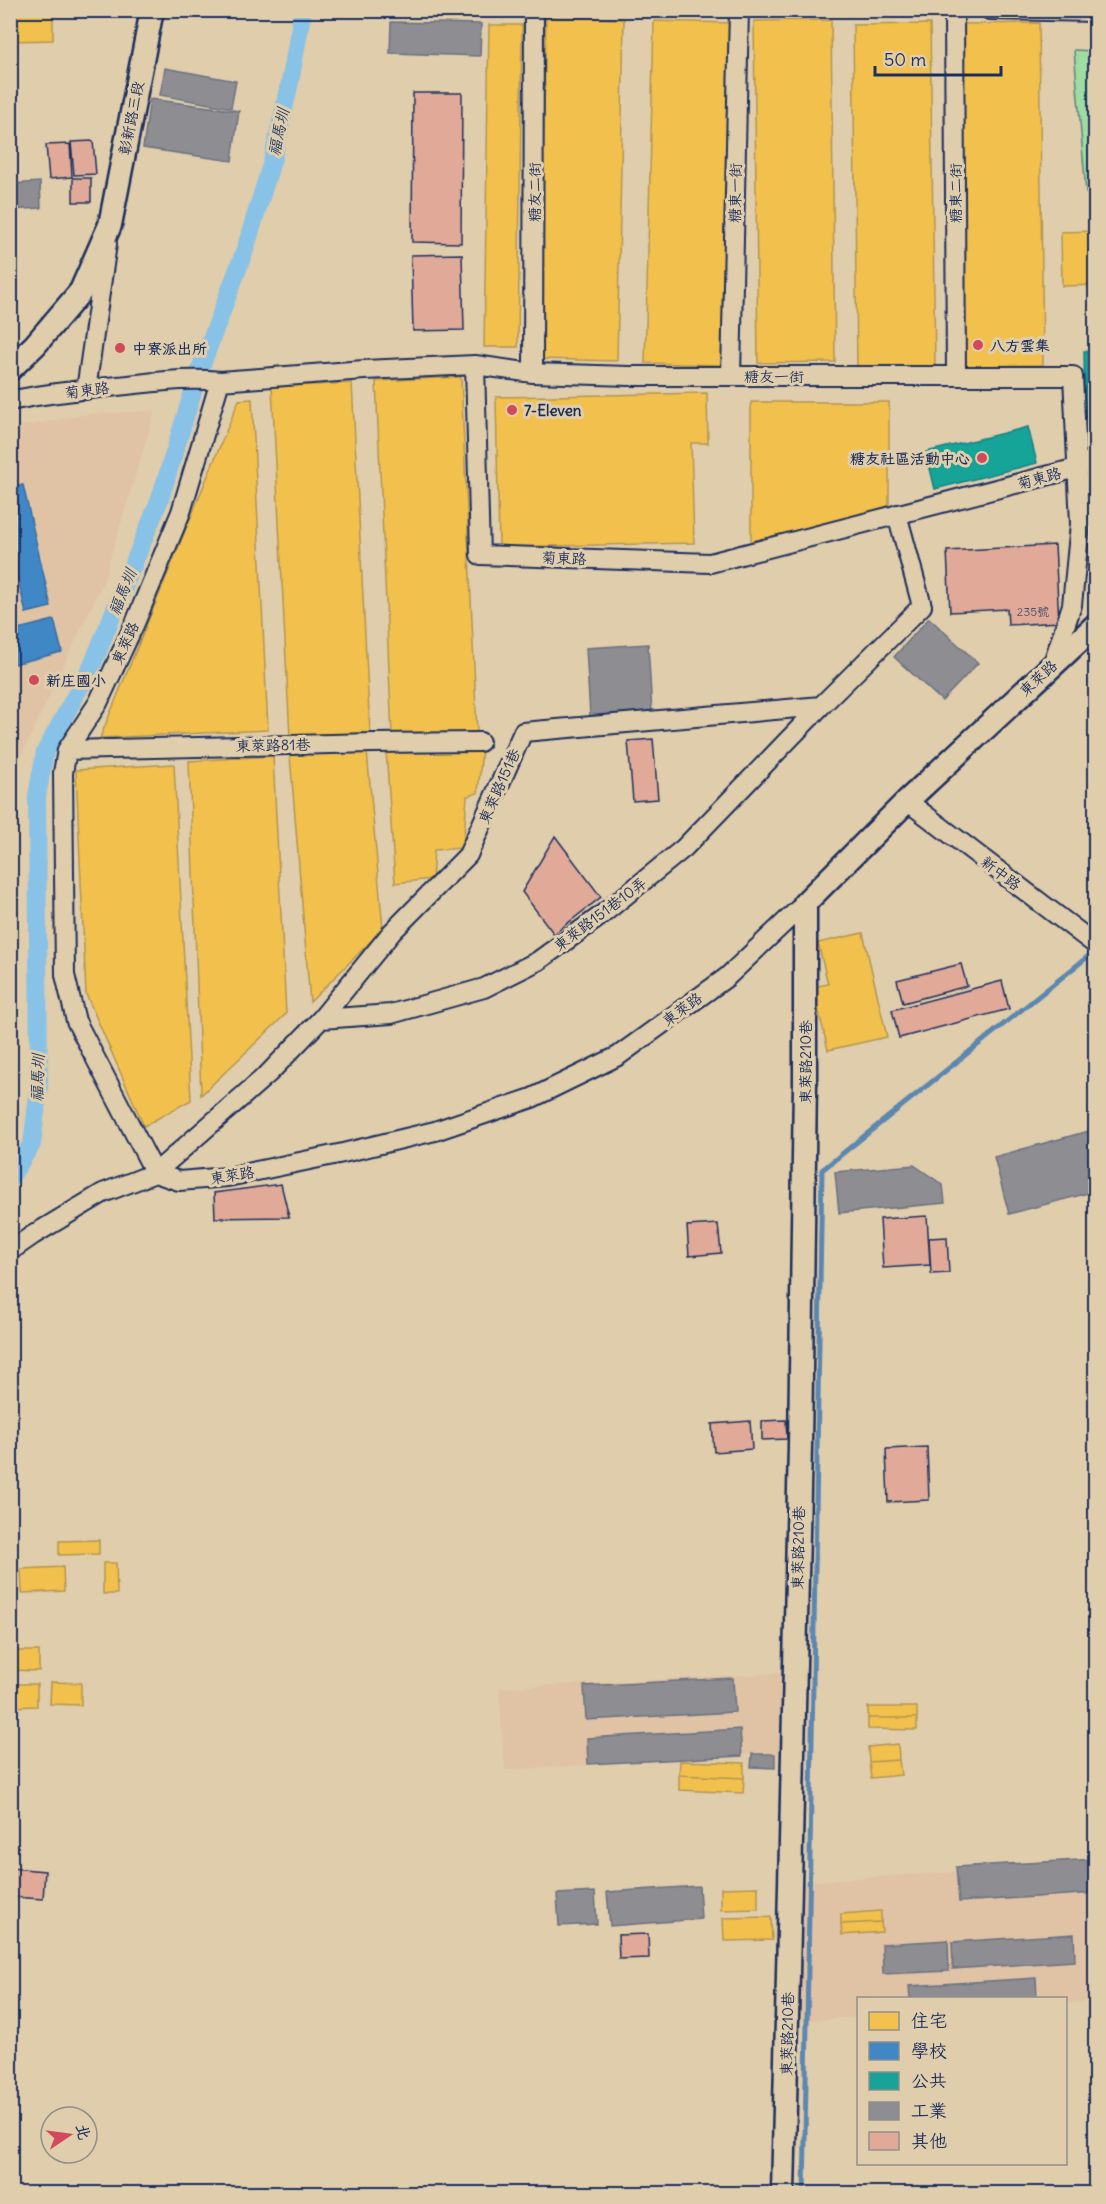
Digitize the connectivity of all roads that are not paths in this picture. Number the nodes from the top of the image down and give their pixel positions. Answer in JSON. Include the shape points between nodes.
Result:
{"nodes":[{"id":1,"x":152,"y":10,"type":"edge"},
{"id":2,"x":534,"y":10,"type":"edge"},
{"id":3,"x":740,"y":10,"type":"edge"},
{"id":4,"x":954,"y":10,"type":"edge"},
{"id":5,"x":990,"y":10,"type":"edge"},
{"id":6,"x":1095,"y":12,"type":"edge"},
{"id":7,"x":110,"y":225,"type":"junction"},
{"id":8,"x":475,"y":365,"type":"junction"},
{"id":9,"x":10,"y":369,"type":"edge"},
{"id":10,"x":533,"y":373,"type":"junction"},
{"id":11,"x":731,"y":376,"type":"junction"},
{"id":12,"x":956,"y":376,"type":"junction"},
{"id":13,"x":212,"y":380,"type":"junction"},
{"id":14,"x":86,"y":390,"type":"junction"},
{"id":15,"x":10,"y":401,"type":"edge"},
{"id":16,"x":1095,"y":458,"type":"edge"},
{"id":17,"x":1077,"y":468,"type":"junction"},
{"id":18,"x":897,"y":514,"type":"junction"},
{"id":19,"x":1095,"y":625,"type":"edge"},
{"id":20,"x":1053,"y":663,"type":"junction"},
{"id":21,"x":821,"y":706,"type":"junction"},
{"id":22,"x":480,"y":742,"type":"dead end"},
{"id":23,"x":67,"y":750,"type":"junction"},
{"id":24,"x":907,"y":801,"type":"junction"},
{"id":25,"x":805,"y":903,"type":"junction"},
{"id":26,"x":1095,"y":945,"type":"edge"},
{"id":27,"x":321,"y":1019,"type":"junction"},
{"id":28,"x":155,"y":1173,"type":"junction"},
{"id":29,"x":10,"y":1251,"type":"edge"},
{"id":30,"x":783,"y":2193,"type":"edge"}],
"edges":[{"from":1,"to":7,"type":"street","name":"彰新路三段"},
{"from":2,"to":10,"type":"street","name":"糖友二街"},
{"from":3,"to":11,"type":"street","name":"糖東一街"},
{"from":4,"to":12,"type":"street","name":"糖東二街"},
{"from":5,"to":6,"type":"street"},
{"from":7,"to":9,"type":"street","name":"彰新路三段","via":[[81,291]]},
{"from":7,"to":14,"type":"street"},
{"from":8,"to":10,"type":"street","name":"糖友一街"},
{"from":8,"to":13,"type":"street"},
{"from":8,"to":18,"type":"street","name":"菊東路","via":[[480,555],[710,563]]},
{"from":10,"to":11,"type":"street","name":"糖友一街"},
{"from":11,"to":12,"type":"street","name":"糖友一街"},
{"from":12,"to":17,"type":"street","name":"糖友一街","via":[[1073,376]]},
{"from":13,"to":14,"type":"street","name":"菊東路"},
{"from":13,"to":23,"type":"street","name":"東萊路","via":[[181,512],[98,703]]},
{"from":14,"to":15,"type":"street","name":"菊東路"},
{"from":16,"to":17,"type":"street","name":"菊東路"},
{"from":17,"to":18,"type":"street","name":"菊東路"},
{"from":17,"to":20,"type":"street","via":[[1080,524],[1072,605]]},
{"from":18,"to":21,"type":"street","via":[[922,606]]},
{"from":19,"to":20,"type":"street","name":"東萊路"},
{"from":20,"to":24,"type":"street","name":"東萊路"},
{"from":21,"to":27,"type":"street","name":"東萊路151巷10弄","via":[[684,848],[538,961],[484,988],[391,1014]]},
{"from":21,"to":27,"type":"street","name":"東萊路151巷","via":[[523,732],[468,855],[392,933]]},
{"from":22,"to":23,"type":"street","name":"東萊路81巷"},
{"from":23,"to":28,"type":"street","name":"東萊路","via":[[63,773],[64,975],[76,1021]]},
{"from":24,"to":25,"type":"street","name":"東萊路"},
{"from":24,"to":26,"type":"street","name":"新中路"},
{"from":25,"to":28,"type":"street","name":"東萊路","via":[[727,976],[618,1056],[532,1098],[435,1131],[228,1178],[179,1181]]},
{"from":25,"to":30,"type":"street","name":"東萊路210巷","via":[[800,1445]]},
{"from":27,"to":28,"type":"street","name":"東萊路151巷","via":[[269,1073]]},
{"from":28,"to":29,"type":"street","via":[[103,1193]]}]}
